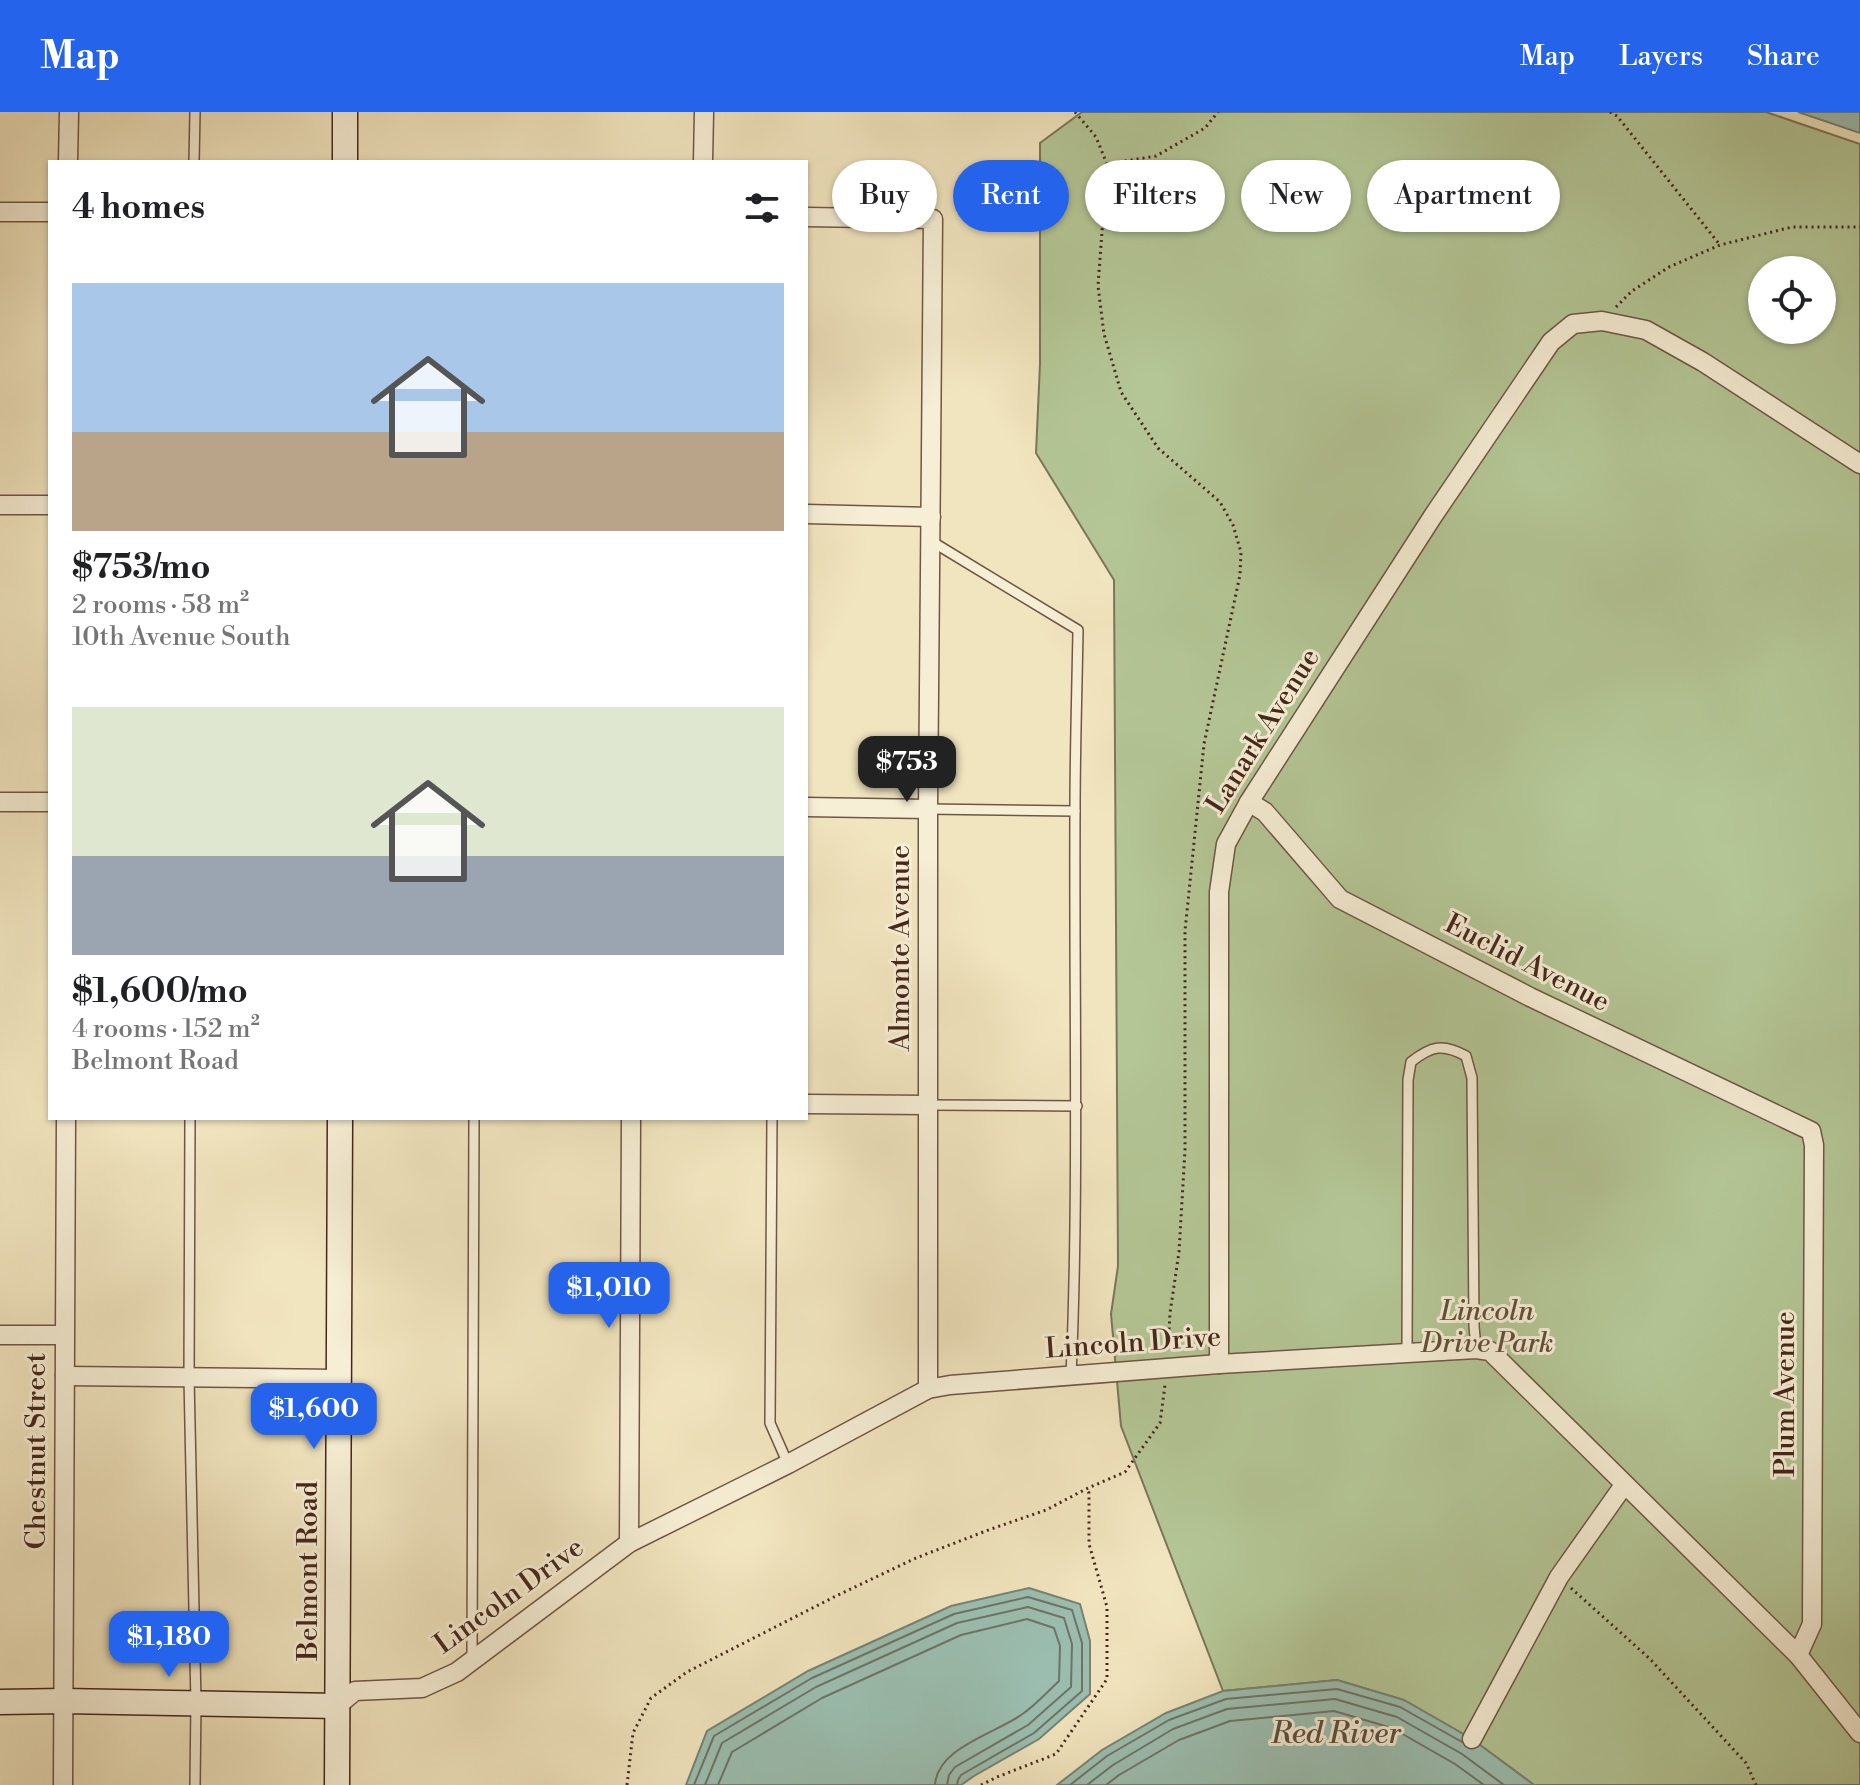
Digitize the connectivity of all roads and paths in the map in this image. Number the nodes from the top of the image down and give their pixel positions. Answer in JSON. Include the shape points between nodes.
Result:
{"nodes":[{"id":1,"x":69,"y":112,"type":"edge"},
{"id":2,"x":195,"y":112,"type":"edge"},
{"id":3,"x":345,"y":112,"type":"edge"},
{"id":4,"x":704,"y":112,"type":"edge"},
{"id":5,"x":1218,"y":112,"type":"edge"},
{"id":6,"x":1610,"y":112,"type":"edge"},
{"id":7,"x":68,"y":160,"type":"edge"},
{"id":8,"x":194,"y":160,"type":"edge"},
{"id":9,"x":345,"y":160,"type":"edge"},
{"id":10,"x":703,"y":160,"type":"edge"},
{"id":11,"x":1132,"y":160,"type":"edge"},
{"id":12,"x":0,"y":212,"type":"edge"},
{"id":13,"x":48,"y":212,"type":"edge"},
{"id":14,"x":808,"y":217,"type":"edge"},
{"id":15,"x":1860,"y":227,"type":"edge"},
{"id":16,"x":1720,"y":245,"type":"junction"},
{"id":17,"x":1602,"y":321,"type":"junction"},
{"id":18,"x":1860,"y":464,"type":"edge"},
{"id":19,"x":0,"y":505,"type":"edge"},
{"id":20,"x":48,"y":505,"type":"edge"},
{"id":21,"x":808,"y":514,"type":"edge"},
{"id":22,"x":931,"y":517,"type":"junction"},
{"id":23,"x":931,"y":541,"type":"junction"},
{"id":24,"x":0,"y":802,"type":"edge"},
{"id":25,"x":48,"y":802,"type":"edge"},
{"id":26,"x":1249,"y":802,"type":"junction"},
{"id":27,"x":808,"y":807,"type":"edge"},
{"id":28,"x":928,"y":809,"type":"junction"},
{"id":29,"x":1075,"y":811,"type":"junction"},
{"id":30,"x":808,"y":1104,"type":"edge"},
{"id":31,"x":928,"y":1105,"type":"junction"},
{"id":32,"x":1077,"y":1106,"type":"junction"},
{"id":33,"x":66,"y":1120,"type":"edge"},
{"id":34,"x":190,"y":1120,"type":"edge"},
{"id":35,"x":340,"y":1120,"type":"edge"},
{"id":36,"x":474,"y":1120,"type":"edge"},
{"id":37,"x":631,"y":1120,"type":"edge"},
{"id":38,"x":772,"y":1120,"type":"edge"},
{"id":39,"x":1811,"y":1131,"type":"joint"},
{"id":40,"x":0,"y":1335,"type":"edge"},
{"id":41,"x":64,"y":1335,"type":"junction"},
{"id":42,"x":1476,"y":1349,"type":"junction"},
{"id":43,"x":1407,"y":1353,"type":"junction"},
{"id":44,"x":1219,"y":1364,"type":"junction"},
{"id":45,"x":65,"y":1376,"type":"junction"},
{"id":46,"x":1071,"y":1376,"type":"junction"},
{"id":47,"x":189,"y":1378,"type":"junction"},
{"id":48,"x":339,"y":1379,"type":"junction"},
{"id":49,"x":928,"y":1389,"type":"junction"},
{"id":50,"x":788,"y":1464,"type":"junction"},
{"id":51,"x":1624,"y":1485,"type":"junction"},
{"id":52,"x":1086,"y":1489,"type":"dead end"},
{"id":53,"x":629,"y":1543,"type":"junction"},
{"id":54,"x":1559,"y":1577,"type":"junction"},
{"id":55,"x":1798,"y":1655,"type":"junction"},
{"id":56,"x":472,"y":1661,"type":"junction"},
{"id":57,"x":63,"y":1701,"type":"junction"},
{"id":58,"x":0,"y":1702,"type":"edge"},
{"id":59,"x":196,"y":1703,"type":"junction"},
{"id":60,"x":337,"y":1706,"type":"junction"},
{"id":61,"x":1860,"y":1733,"type":"edge"},
{"id":62,"x":1472,"y":1739,"type":"dead end"},
{"id":63,"x":63,"y":1785,"type":"edge"},
{"id":64,"x":195,"y":1785,"type":"edge"},
{"id":65,"x":337,"y":1785,"type":"edge"},
{"id":66,"x":981,"y":1785,"type":"edge"},
{"id":67,"x":1756,"y":1785,"type":"edge"}],
"edges":[{"from":1,"to":7,"type":"street"},
{"from":2,"to":8,"type":"lane"},
{"from":3,"to":9,"type":"street"},
{"from":4,"to":10,"type":"street"},
{"from":5,"to":11,"type":"path","via":[[1205,128],[1156,156]]},
{"from":6,"to":16,"type":"path"},
{"from":12,"to":13,"type":"street"},
{"from":14,"to":22,"type":"street","name":"Almonte Avenue","via":[[933,219]]},
{"from":15,"to":16,"type":"path","via":[[1792,227]]},
{"from":16,"to":17,"type":"path","via":[[1669,267],[1632,291]]},
{"from":17,"to":18,"type":"street","via":[[1646,330]]},
{"from":17,"to":26,"type":"street","name":"Lanark Avenue","via":[[1573,324],[1551,342]]},
{"from":19,"to":20,"type":"street"},
{"from":21,"to":22,"type":"street"},
{"from":22,"to":23,"type":"street","name":"Almonte Avenue"},
{"from":23,"to":28,"type":"street","name":"Almonte Avenue"},
{"from":23,"to":29,"type":"lane","via":[[1078,630]]},
{"from":24,"to":25,"type":"street"},
{"from":26,"to":39,"type":"street","name":"Euclid Avenue","via":[[1265,812],[1340,899]]},
{"from":26,"to":44,"type":"street","name":"Lanark Avenue","via":[[1226,844],[1219,892]]},
{"from":27,"to":28,"type":"street"},
{"from":28,"to":29,"type":"lane"},
{"from":28,"to":31,"type":"street","name":"Almonte Avenue"},
{"from":29,"to":32,"type":"lane"},
{"from":30,"to":31,"type":"street"},
{"from":31,"to":32,"type":"lane"},
{"from":31,"to":49,"type":"street","name":"Almonte Avenue"},
{"from":32,"to":46,"type":"lane"},
{"from":33,"to":41,"type":"street","name":"Chestnut Street"},
{"from":34,"to":47,"type":"lane"},
{"from":35,"to":48,"type":"street","name":"Belmont Road"},
{"from":36,"to":56,"type":"lane"},
{"from":37,"to":53,"type":"street"},
{"from":38,"to":50,"type":"lane","via":[[770,1423]]},
{"from":39,"to":55,"type":"street","name":"Plum Avenue","via":[[1812,1624]]},
{"from":40,"to":41,"type":"street"},
{"from":41,"to":45,"type":"street","name":"Chestnut Street"},
{"from":42,"to":43,"type":"street","name":"Lincoln Drive"},
{"from":42,"to":43,"type":"lane","via":[[1472,1078],[1466,1056],[1451,1047],[1426,1050],[1411,1062],[1408,1080]]},
{"from":42,"to":51,"type":"street","via":[[1490,1351]]},
{"from":43,"to":44,"type":"street","name":"Lincoln Drive"},
{"from":44,"to":46,"type":"street","name":"Lincoln Drive"},
{"from":45,"to":47,"type":"street"},
{"from":45,"to":57,"type":"street","name":"Chestnut Street"},
{"from":46,"to":49,"type":"street","name":"Lincoln Drive"},
{"from":47,"to":48,"type":"street"},
{"from":47,"to":59,"type":"lane"},
{"from":48,"to":60,"type":"street","name":"Belmont Road"},
{"from":49,"to":50,"type":"street","name":"Lincoln Drive"},
{"from":50,"to":53,"type":"street","name":"Lincoln Drive"},
{"from":51,"to":54,"type":"street"},
{"from":51,"to":55,"type":"street"},
{"from":52,"to":66,"type":"path","via":[[1089,1544],[1107,1607],[1107,1679],[1056,1754]]},
{"from":53,"to":56,"type":"street","name":"Lincoln Drive"},
{"from":54,"to":62,"type":"street"},
{"from":54,"to":67,"type":"path","via":[[1650,1659],[1746,1763]]},
{"from":55,"to":61,"type":"street"},
{"from":56,"to":60,"type":"street","name":"Lincoln Drive","via":[[422,1688],[355,1691]]},
{"from":57,"to":58,"type":"street"},
{"from":57,"to":59,"type":"street"},
{"from":57,"to":63,"type":"street","name":"Chestnut Street"},
{"from":59,"to":60,"type":"street"},
{"from":59,"to":64,"type":"lane"},
{"from":60,"to":65,"type":"street","name":"Belmont Road"}]}
